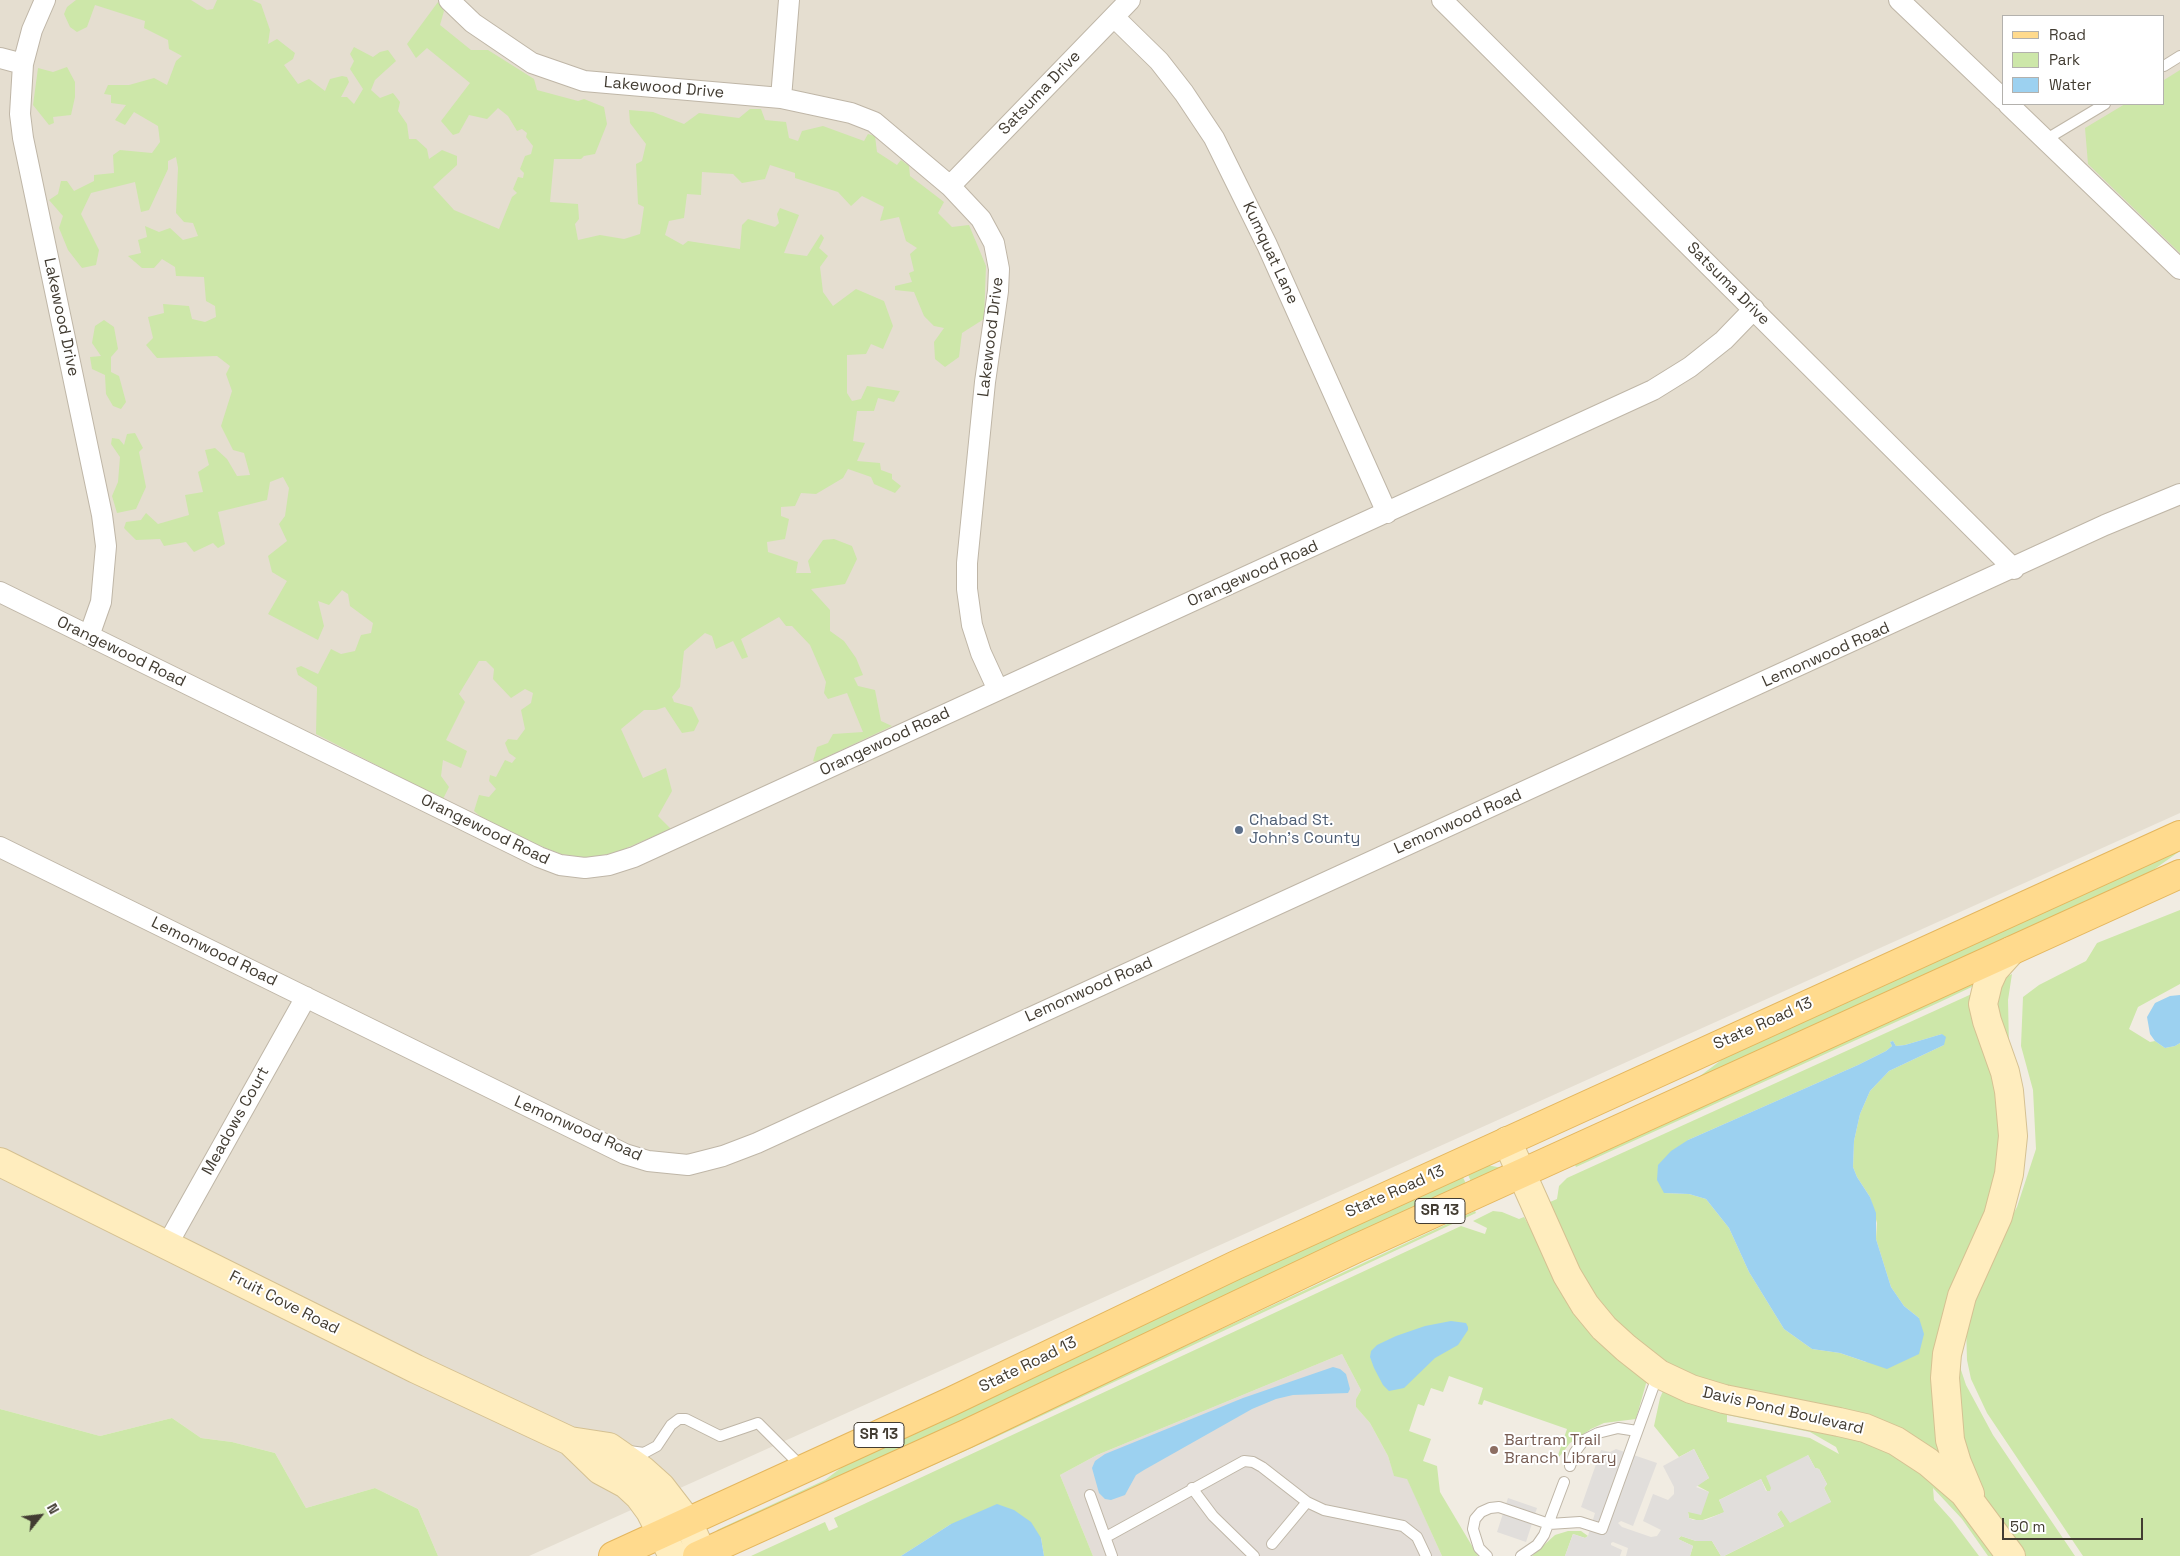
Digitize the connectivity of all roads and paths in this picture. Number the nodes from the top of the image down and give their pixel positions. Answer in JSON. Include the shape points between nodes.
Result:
{"nodes":[{"id":1,"x":45,"y":0,"type":"edge"},
{"id":2,"x":450,"y":0,"type":"edge"},
{"id":3,"x":789,"y":0,"type":"edge"},
{"id":4,"x":1130,"y":0,"type":"edge"},
{"id":5,"x":1442,"y":0,"type":"edge"},
{"id":6,"x":1899,"y":0,"type":"edge"},
{"id":7,"x":1114,"y":17,"type":"junction"},
{"id":8,"x":2180,"y":56,"type":"edge"},
{"id":9,"x":0,"y":58,"type":"edge"},
{"id":10,"x":23,"y":64,"type":"junction"},
{"id":11,"x":2165,"y":65,"type":"edge"},
{"id":12,"x":781,"y":98,"type":"junction"},
{"id":13,"x":2002,"y":98,"type":"edge"},
{"id":14,"x":2009,"y":105,"type":"edge"},
{"id":15,"x":2102,"y":105,"type":"edge"},
{"id":16,"x":2045,"y":140,"type":"junction"},
{"id":17,"x":950,"y":186,"type":"junction"},
{"id":18,"x":2180,"y":269,"type":"edge"},
{"id":19,"x":1754,"y":309,"type":"junction"},
{"id":20,"x":2180,"y":494,"type":"edge"},
{"id":21,"x":1387,"y":513,"type":"junction"},
{"id":22,"x":2014,"y":569,"type":"junction"},
{"id":23,"x":0,"y":592,"type":"edge"},
{"id":24,"x":89,"y":636,"type":"junction"},
{"id":25,"x":998,"y":690,"type":"junction"},
{"id":26,"x":2180,"y":835,"type":"edge"},
{"id":27,"x":0,"y":847,"type":"edge"},
{"id":28,"x":2180,"y":874,"type":"edge"},
{"id":29,"x":2011,"y":950,"type":"junction"},
{"id":30,"x":306,"y":997,"type":"junction"},
{"id":31,"x":1507,"y":1141,"type":"junction"},
{"id":32,"x":0,"y":1162,"type":"edge"},
{"id":33,"x":1520,"y":1173,"type":"junction"},
{"id":34,"x":167,"y":1245,"type":"junction"},
{"id":35,"x":1659,"y":1374,"type":"junction"},
{"id":36,"x":1637,"y":1431,"type":"junction"},
{"id":37,"x":570,"y":1441,"type":"junction"},
{"id":38,"x":609,"y":1447,"type":"junction"},
{"id":39,"x":1570,"y":1466,"type":"dead end"},
{"id":40,"x":805,"y":1469,"type":"junction"},
{"id":41,"x":1564,"y":1482,"type":"dead end"},
{"id":42,"x":1192,"y":1488,"type":"junction"},
{"id":43,"x":1090,"y":1495,"type":"dead end"},
{"id":44,"x":1307,"y":1502,"type":"junction"},
{"id":45,"x":1983,"y":1517,"type":"junction"},
{"id":46,"x":688,"y":1522,"type":"junction"},
{"id":47,"x":1549,"y":1524,"type":"junction"},
{"id":48,"x":1106,"y":1537,"type":"junction"},
{"id":49,"x":1272,"y":1544,"type":"dead end"},
{"id":50,"x":668,"y":1545,"type":"edge"},
{"id":51,"x":699,"y":1555,"type":"edge"},
{"id":52,"x":613,"y":1556,"type":"edge"},
{"id":53,"x":1112,"y":1556,"type":"edge"},
{"id":54,"x":1254,"y":1556,"type":"edge"},
{"id":55,"x":1426,"y":1556,"type":"edge"},
{"id":56,"x":1487,"y":1556,"type":"edge"},
{"id":57,"x":1521,"y":1556,"type":"edge"},
{"id":58,"x":2011,"y":1556,"type":"edge"}],
"edges":[{"from":1,"to":10,"type":"street","name":"Lakewood Drive","via":[[32,30]]},
{"from":2,"to":12,"type":"street","name":"Lakewood Drive","via":[[473,23],[503,44],[532,63],[559,74],[614,85]]},
{"from":3,"to":12,"type":"street"},
{"from":4,"to":7,"type":"street","name":"Satsuma Drive"},
{"from":5,"to":19,"type":"street","name":"Satsuma Drive"},
{"from":6,"to":13,"type":"street"},
{"from":7,"to":17,"type":"street","name":"Satsuma Drive"},
{"from":7,"to":21,"type":"street","name":"Kumquat Lane","via":[[1159,61],[1214,138],[1267,245]]},
{"from":8,"to":11,"type":"lane"},
{"from":9,"to":10,"type":"street"},
{"from":10,"to":24,"type":"street","name":"Lakewood Drive","via":[[20,114],[23,138],[106,546],[101,602]]},
{"from":12,"to":17,"type":"street","name":"Lakewood Drive","via":[[851,113],[874,122]]},
{"from":14,"to":16,"type":"street"},
{"from":15,"to":16,"type":"lane"},
{"from":16,"to":18,"type":"street"},
{"from":17,"to":25,"type":"street","name":"Lakewood Drive","via":[[981,219],[994,243],[998,268],[968,563],[972,625]]},
{"from":19,"to":21,"type":"street","name":"Orangewood Road","via":[[1690,368],[1653,390]]},
{"from":19,"to":22,"type":"street","name":"Satsuma Drive"},
{"from":20,"to":22,"type":"street","name":"Lemonwood Road","via":[[2105,525]]},
{"from":21,"to":25,"type":"street","name":"Orangewood Road"},
{"from":22,"to":30,"type":"street","name":"Lemonwood Road","via":[[758,1142],[688,1165],[648,1161],[625,1154]]},
{"from":23,"to":24,"type":"street","name":"Orangewood Road"},
{"from":24,"to":25,"type":"street","name":"Orangewood Road","via":[[539,857],[560,865],[584,868],[634,857]]},
{"from":26,"to":31,"type":"main road","name":"State Road 13","number":"SR 13"},
{"from":27,"to":30,"type":"street","name":"Lemonwood Road"},
{"from":28,"to":29,"type":"main road","number":"SR 13"},
{"from":29,"to":33,"type":"main road","number":"SR 13"},
{"from":29,"to":45,"type":"street","name":"Davis Pond Boulevard","via":[[1994,970],[1984,1004],[2009,1091],[2013,1136],[2009,1174],[1998,1216],[1958,1311],[1945,1378],[1946,1414],[1953,1448]]},
{"from":30,"to":34,"type":"street","name":"Meadows Court"},
{"from":31,"to":33,"type":"street","name":"Davis Pond Boulevard"},
{"from":31,"to":40,"type":"main road","name":"State Road 13","number":"SR 13"},
{"from":32,"to":34,"type":"street","name":"Fruit Cove Road"},
{"from":33,"to":35,"type":"street","name":"Davis Pond Boulevard","via":[[1567,1275],[1585,1305],[1604,1328]]},
{"from":33,"to":51,"type":"main road","number":"SR 13","via":[[966,1434]]},
{"from":34,"to":37,"type":"street","name":"Fruit Cove Road","via":[[416,1369]]},
{"from":35,"to":36,"type":"lane"},
{"from":35,"to":45,"type":"street","name":"Davis Pond Boulevard","via":[[1699,1392],[1848,1424],[1896,1441],[1941,1472]]},
{"from":36,"to":39,"type":"lane","via":[[1618,1428],[1584,1440]]},
{"from":36,"to":47,"type":"lane","via":[[1602,1530],[1580,1522]]},
{"from":37,"to":38,"type":"street","name":"Fruit Cove Road"},
{"from":37,"to":50,"type":"street","name":"Fruit Cove Road","via":[[600,1470],[626,1484],[639,1496]]},
{"from":38,"to":40,"type":"lane","via":[[644,1453],[657,1446],[671,1425],[680,1419],[720,1436],[758,1423]]},
{"from":38,"to":46,"type":"street","name":"Fruit Cove Road","via":[[661,1487]]},
{"from":40,"to":46,"type":"main road","name":"State Road 13","number":"SR 13"},
{"from":41,"to":47,"type":"lane"},
{"from":42,"to":44,"type":"lane","via":[[1244,1461],[1253,1462]]},
{"from":42,"to":48,"type":"lane"},
{"from":42,"to":54,"type":"lane","via":[[1213,1516]]},
{"from":43,"to":48,"type":"lane"},
{"from":44,"to":49,"type":"lane"},
{"from":44,"to":55,"type":"lane","via":[[1324,1510],[1403,1526],[1417,1537]]},
{"from":45,"to":58,"type":"street","name":"Davis Pond Boulevard"},
{"from":46,"to":50,"type":"main road","name":"State Road 13","number":"SR 13"},
{"from":46,"to":51,"type":"street","name":"Fruit Cove Road"},
{"from":47,"to":56,"type":"lane","via":[[1500,1507],[1481,1512],[1473,1528],[1479,1548]]},
{"from":47,"to":57,"type":"lane","via":[[1537,1545]]},
{"from":48,"to":53,"type":"lane"},
{"from":50,"to":52,"type":"main road","name":"State Road 13","number":"SR 13"}]}
